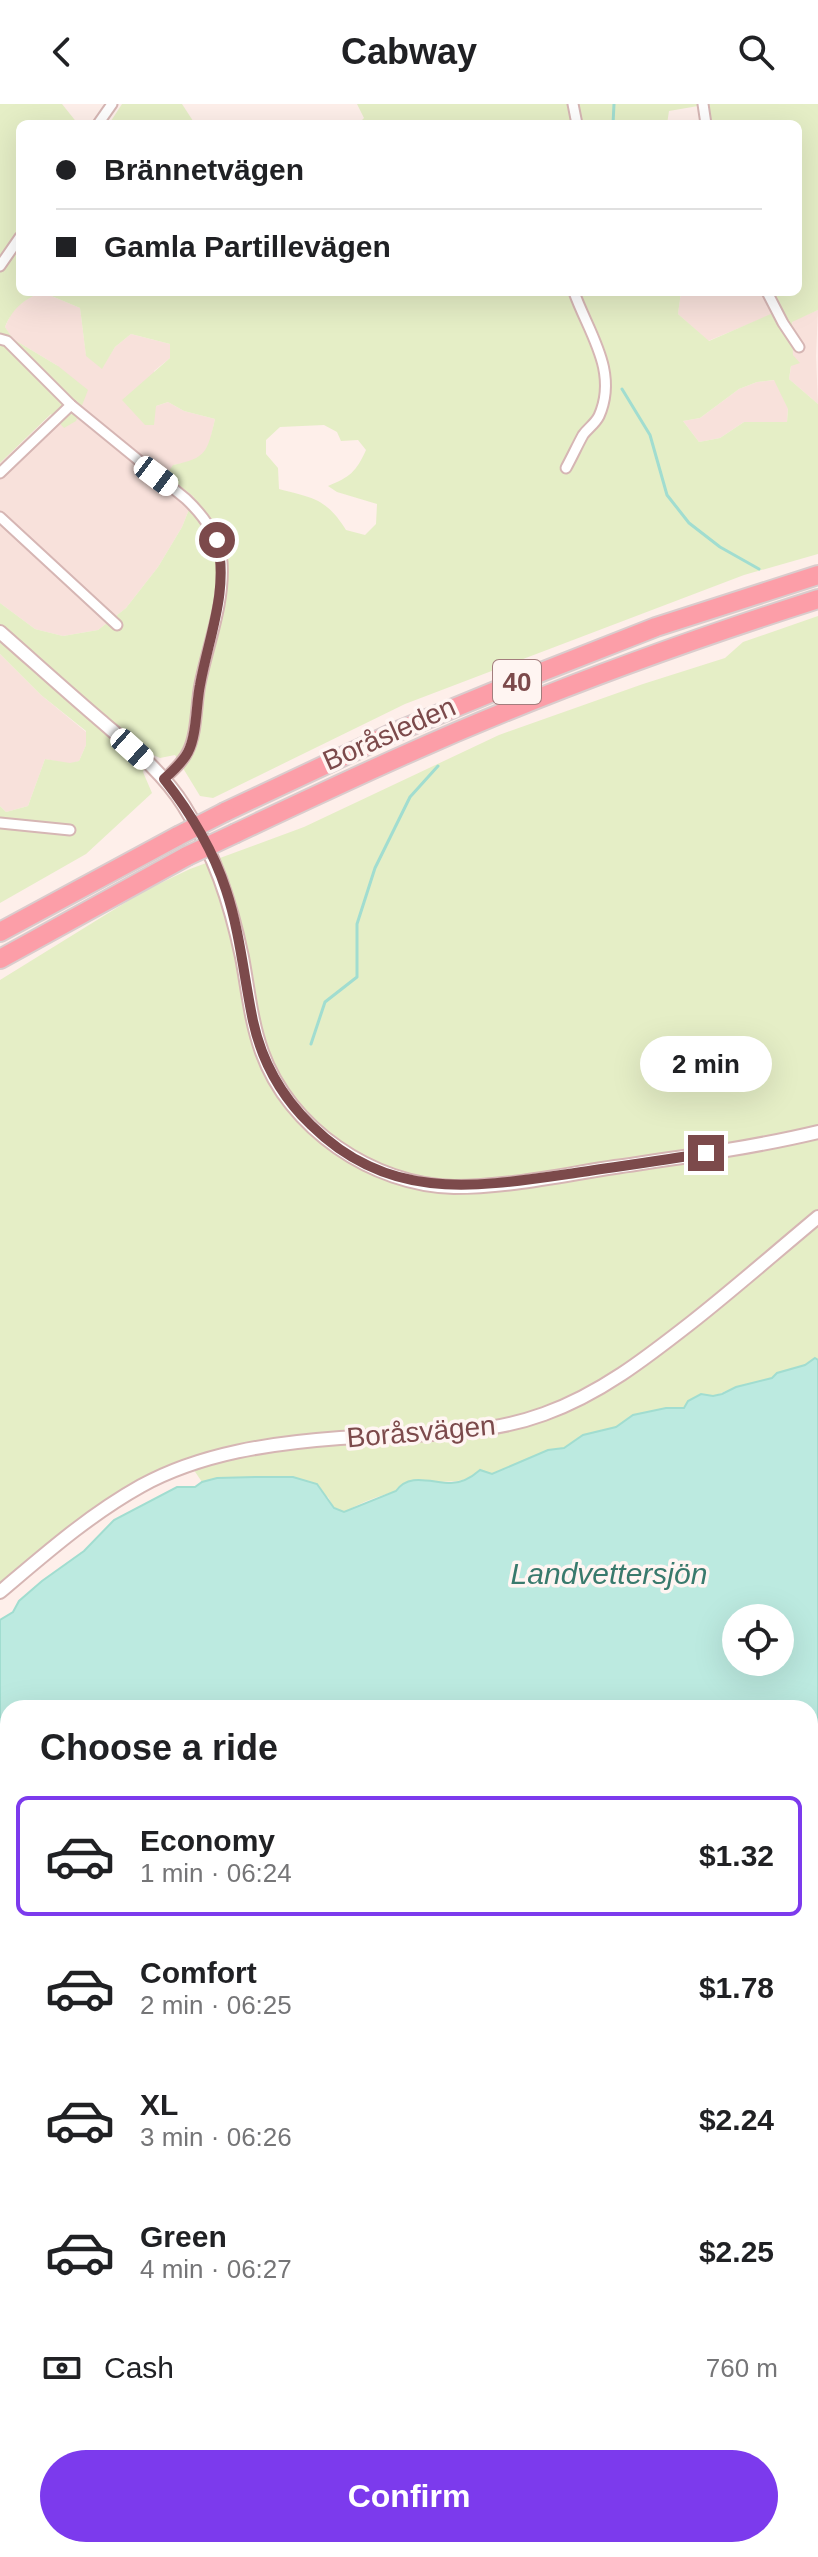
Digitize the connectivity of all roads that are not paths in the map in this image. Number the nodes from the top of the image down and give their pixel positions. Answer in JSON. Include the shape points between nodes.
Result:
{"nodes":[{"id":1,"x":16,"y":243,"type":"edge"},
{"id":2,"x":0,"y":266,"type":"edge"},
{"id":3,"x":576,"y":296,"type":"edge"},
{"id":4,"x":769,"y":296,"type":"edge"},
{"id":5,"x":0,"y":339,"type":"edge"},
{"id":6,"x":799,"y":347,"type":"dead end"},
{"id":7,"x":71,"y":405,"type":"junction"},
{"id":8,"x":566,"y":468,"type":"dead end"},
{"id":9,"x":0,"y":473,"type":"edge"},
{"id":10,"x":0,"y":517,"type":"edge"},
{"id":11,"x":818,"y":575,"type":"edge"},
{"id":12,"x":818,"y":599,"type":"edge"},
{"id":13,"x":117,"y":625,"type":"dead end"},
{"id":14,"x":0,"y":632,"type":"edge"},
{"id":15,"x":164,"y":779,"type":"junction"},
{"id":16,"x":0,"y":823,"type":"edge"},
{"id":17,"x":70,"y":830,"type":"dead end"},
{"id":18,"x":0,"y":932,"type":"edge"},
{"id":19,"x":0,"y":959,"type":"edge"},
{"id":20,"x":818,"y":1132,"type":"edge"},
{"id":21,"x":818,"y":1217,"type":"edge"},
{"id":22,"x":0,"y":1592,"type":"edge"}],
"edges":[{"from":1,"to":2,"type":"street"},
{"from":3,"to":8,"type":"street","via":[[605,377],[601,412]]},
{"from":4,"to":6,"type":"street"},
{"from":5,"to":7,"type":"street"},
{"from":7,"to":9,"type":"street"},
{"from":7,"to":15,"type":"street","via":[[200,512],[222,560],[189,751]]},
{"from":10,"to":13,"type":"street"},
{"from":11,"to":18,"type":"highway","name":"Boråsleden","number":"40","bridge":true,"via":[[656,627],[393,733],[225,812]]},
{"from":12,"to":19,"type":"highway","name":"Boråsleden","number":"40","bridge":true,"via":[[664,650],[404,755],[187,856]]},
{"from":14,"to":15,"type":"street"},
{"from":15,"to":20,"type":"street","via":[[205,842],[226,891],[254,1023],[271,1073],[300,1115],[356,1159],[421,1183],[486,1186]]},
{"from":16,"to":17,"type":"street"},
{"from":21,"to":22,"type":"street","name":"Boråsvägen","via":[[647,1358],[578,1399],[543,1415],[487,1429],[288,1443],[206,1459],[106,1507]]}]}
